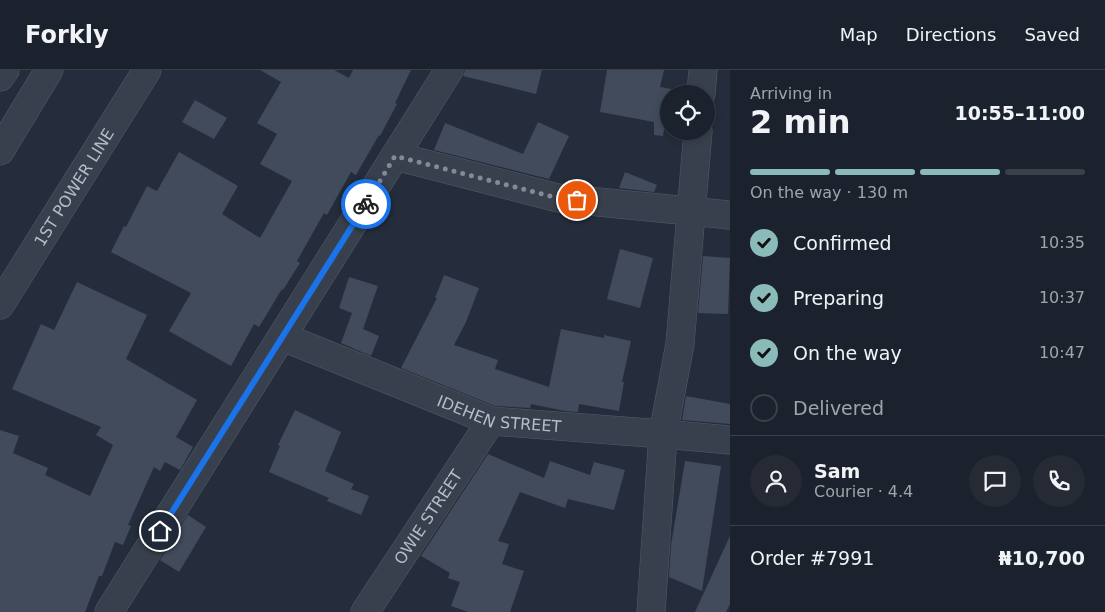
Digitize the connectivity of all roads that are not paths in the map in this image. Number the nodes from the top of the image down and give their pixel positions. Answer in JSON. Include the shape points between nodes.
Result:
{"nodes":[{"id":1,"x":5,"y":70,"type":"edge"},
{"id":2,"x":49,"y":70,"type":"edge"},
{"id":3,"x":147,"y":70,"type":"edge"},
{"id":4,"x":449,"y":70,"type":"edge"},
{"id":5,"x":703,"y":70,"type":"edge"},
{"id":6,"x":0,"y":77,"type":"edge"},
{"id":7,"x":702,"y":85,"type":"edge"},
{"id":8,"x":697,"y":140,"type":"edge"},
{"id":9,"x":0,"y":151,"type":"edge"},
{"id":10,"x":395,"y":156,"type":"junction"},
{"id":11,"x":692,"y":212,"type":"junction"},
{"id":12,"x":730,"y":215,"type":"edge"},
{"id":13,"x":0,"y":305,"type":"edge"},
{"id":14,"x":283,"y":337,"type":"junction"},
{"id":15,"x":492,"y":421,"type":"junction"},
{"id":16,"x":663,"y":434,"type":"junction"},
{"id":17,"x":730,"y":440,"type":"edge"},
{"id":18,"x":109,"y":612,"type":"edge"},
{"id":19,"x":365,"y":612,"type":"edge"},
{"id":20,"x":651,"y":612,"type":"edge"}],
"edges":[{"from":1,"to":6,"type":"street"},
{"from":2,"to":9,"type":"street"},
{"from":3,"to":13,"type":"street","name":"1ST POWER LINE"},
{"from":4,"to":10,"type":"street"},
{"from":5,"to":7,"type":"street"},
{"from":8,"to":11,"type":"street"},
{"from":10,"to":11,"type":"street","via":[[558,198]]},
{"from":10,"to":14,"type":"street"},
{"from":11,"to":12,"type":"street"},
{"from":11,"to":16,"type":"street","via":[[680,344]]},
{"from":14,"to":15,"type":"street","name":"IDEHEN STREET"},
{"from":14,"to":18,"type":"street"},
{"from":15,"to":16,"type":"street","name":"IDEHEN STREET"},
{"from":15,"to":19,"type":"street","name":"OWIE STREET"},
{"from":16,"to":17,"type":"street","name":"IDEHEN STREET"},
{"from":16,"to":20,"type":"street"}]}
